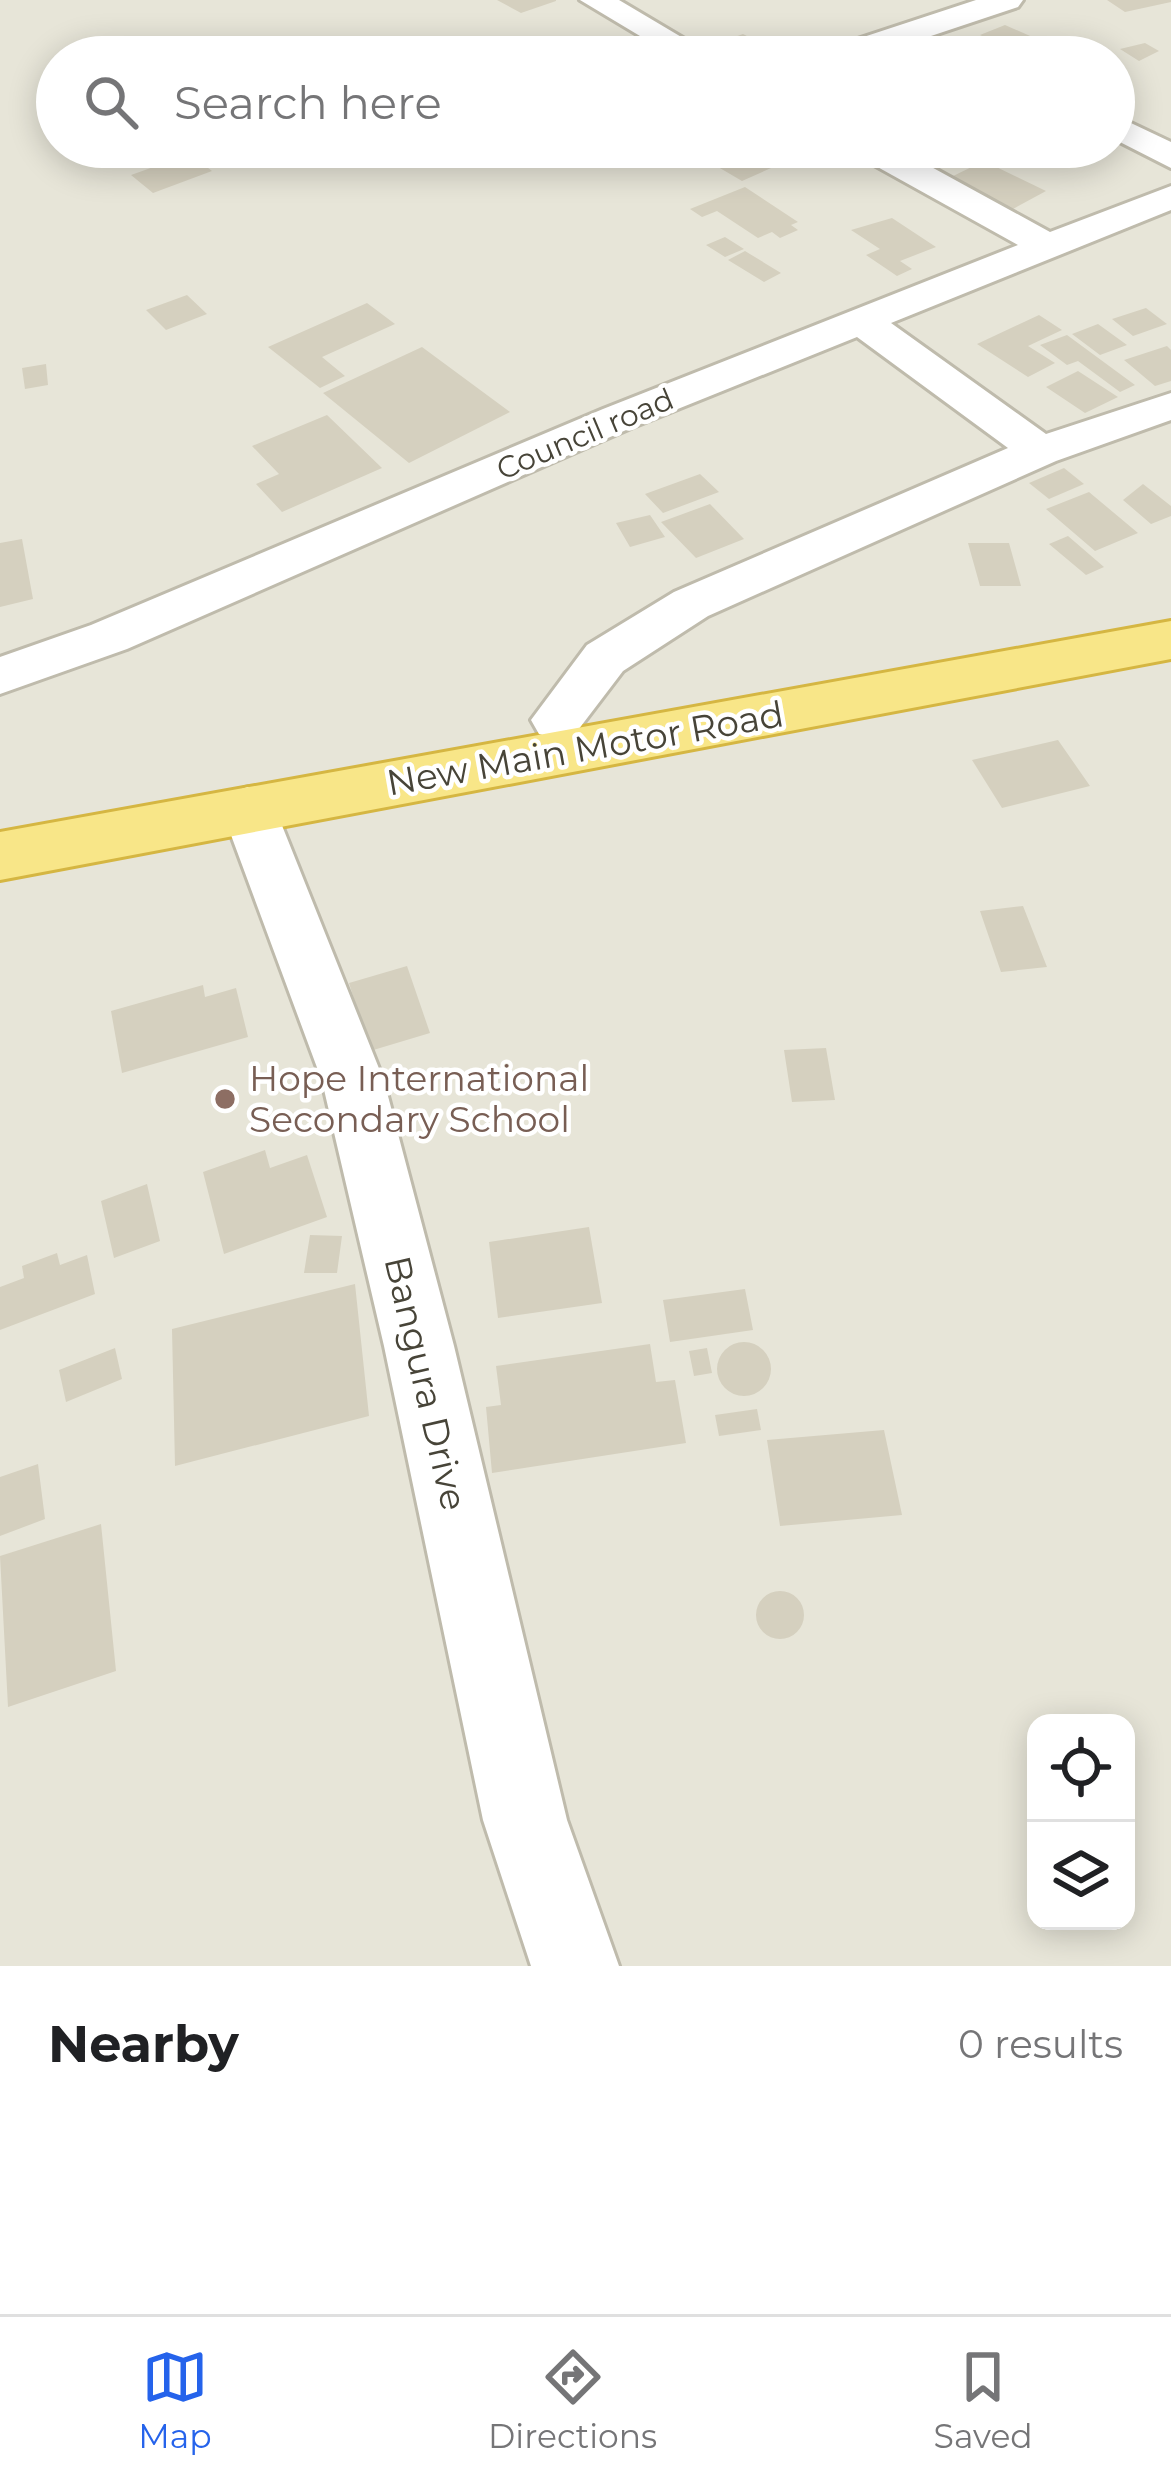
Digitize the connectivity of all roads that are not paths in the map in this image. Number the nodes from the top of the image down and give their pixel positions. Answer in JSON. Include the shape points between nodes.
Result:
{"nodes":[{"id":1,"x":596,"y":0,"type":"edge"},
{"id":2,"x":1006,"y":0,"type":"edge"},
{"id":3,"x":896,"y":8,"type":"dead end"},
{"id":4,"x":933,"y":25,"type":"junction"},
{"id":5,"x":661,"y":36,"type":"edge"},
{"id":6,"x":900,"y":36,"type":"edge"},
{"id":7,"x":953,"y":36,"type":"edge"},
{"id":8,"x":1135,"y":137,"type":"edge"},
{"id":9,"x":1171,"y":157,"type":"edge"},
{"id":10,"x":907,"y":168,"type":"edge"},
{"id":11,"x":1171,"y":197,"type":"edge"},
{"id":12,"x":1050,"y":247,"type":"junction"},
{"id":13,"x":860,"y":320,"type":"junction"},
{"id":14,"x":1171,"y":406,"type":"edge"},
{"id":15,"x":1040,"y":451,"type":"junction"},
{"id":16,"x":1171,"y":609,"type":"edge"},
{"id":17,"x":1171,"y":640,"type":"edge"},
{"id":18,"x":0,"y":676,"type":"edge"},
{"id":19,"x":557,"y":720,"type":"junction"},
{"id":20,"x":248,"y":808,"type":"junction"},
{"id":21,"x":0,"y":821,"type":"edge"},
{"id":22,"x":0,"y":856,"type":"edge"},
{"id":23,"x":575,"y":1966,"type":"edge"}],
"edges":[{"from":1,"to":5,"type":"street"},
{"from":2,"to":4,"type":"street"},
{"from":3,"to":4,"type":"street"},
{"from":4,"to":6,"type":"street"},
{"from":4,"to":7,"type":"street"},
{"from":8,"to":9,"type":"street"},
{"from":10,"to":12,"type":"street"},
{"from":11,"to":12,"type":"street","name":"Council road"},
{"from":12,"to":13,"type":"street","name":"Council road"},
{"from":13,"to":15,"type":"street"},
{"from":13,"to":18,"type":"street","name":"Council road"},
{"from":14,"to":15,"type":"street"},
{"from":15,"to":19,"type":"street","via":[[691,604],[605,658]]},
{"from":16,"to":19,"type":"highway","name":"New Main Motor Road"},
{"from":17,"to":20,"type":"highway","name":"New Main Motor Road"},
{"from":19,"to":21,"type":"highway","name":"New Main Motor Road"},
{"from":20,"to":22,"type":"highway","name":"New Main Motor Road"},
{"from":20,"to":23,"type":"street","name":"Bangura Drive","via":[[352,1081],[525,1820]]}]}
